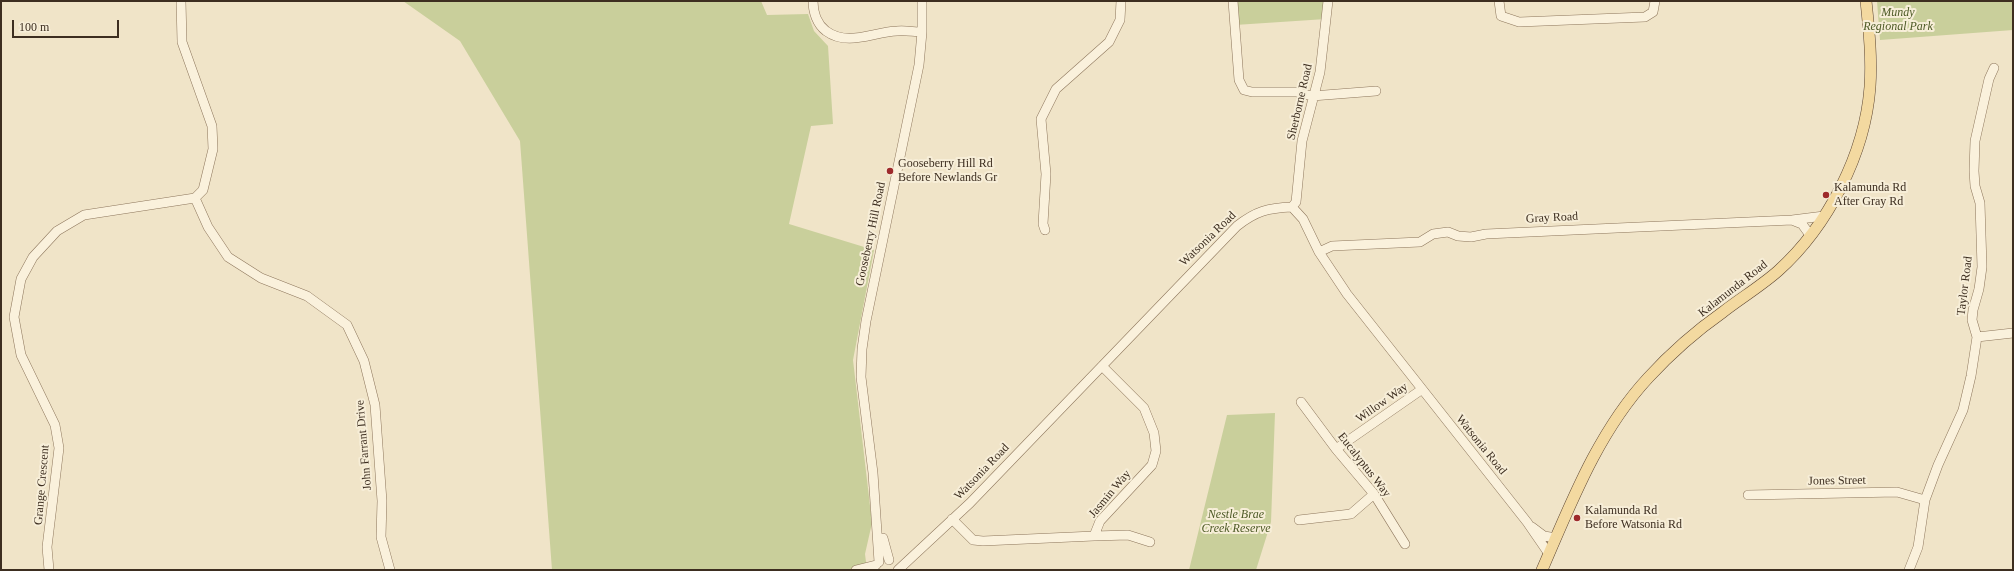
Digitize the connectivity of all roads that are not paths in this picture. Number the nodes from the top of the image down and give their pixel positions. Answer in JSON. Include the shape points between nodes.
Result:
{"nodes":[{"id":1,"x":181,"y":1,"type":"edge"},
{"id":2,"x":813,"y":1,"type":"edge"},
{"id":3,"x":922,"y":1,"type":"edge"},
{"id":4,"x":1121,"y":1,"type":"edge"},
{"id":5,"x":1234,"y":1,"type":"edge"},
{"id":6,"x":1328,"y":1,"type":"edge"},
{"id":7,"x":1499,"y":1,"type":"edge"},
{"id":8,"x":1655,"y":1,"type":"edge"},
{"id":9,"x":1866,"y":1,"type":"edge"},
{"id":10,"x":922,"y":32,"type":"junction"},
{"id":11,"x":1994,"y":68,"type":"dead end"},
{"id":12,"x":1376,"y":91,"type":"dead end"},
{"id":13,"x":1312,"y":96,"type":"junction"},
{"id":14,"x":195,"y":198,"type":"junction"},
{"id":15,"x":1292,"y":207,"type":"junction"},
{"id":16,"x":1824,"y":216,"type":"junction"},
{"id":17,"x":1792,"y":220,"type":"junction"},
{"id":18,"x":1045,"y":230,"type":"dead end"},
{"id":19,"x":1810,"y":235,"type":"junction"},
{"id":20,"x":1319,"y":252,"type":"junction"},
{"id":21,"x":2013,"y":333,"type":"edge"},
{"id":22,"x":1977,"y":337,"type":"junction"},
{"id":23,"x":1102,"y":366,"type":"junction"},
{"id":24,"x":1422,"y":390,"type":"junction"},
{"id":25,"x":1301,"y":402,"type":"dead end"},
{"id":26,"x":1336,"y":449,"type":"junction"},
{"id":27,"x":873,"y":473,"type":"junction"},
{"id":28,"x":1374,"y":494,"type":"junction"},
{"id":29,"x":1748,"y":495,"type":"dead end"},
{"id":30,"x":1925,"y":500,"type":"junction"},
{"id":31,"x":952,"y":519,"type":"junction"},
{"id":32,"x":1299,"y":520,"type":"dead end"},
{"id":33,"x":1527,"y":522,"type":"junction"},
{"id":34,"x":1094,"y":536,"type":"junction"},
{"id":35,"x":1556,"y":538,"type":"junction"},
{"id":36,"x":1150,"y":542,"type":"dead end"},
{"id":37,"x":1405,"y":544,"type":"dead end"},
{"id":38,"x":1549,"y":554,"type":"junction"},
{"id":39,"x":910,"y":559,"type":"junction"},
{"id":40,"x":890,"y":561,"type":"junction"},
{"id":41,"x":877,"y":566,"type":"edge"},
{"id":42,"x":49,"y":570,"type":"edge"},
{"id":43,"x":390,"y":570,"type":"edge"},
{"id":44,"x":856,"y":570,"type":"edge"},
{"id":45,"x":897,"y":570,"type":"edge"},
{"id":46,"x":1542,"y":570,"type":"edge"},
{"id":47,"x":1909,"y":570,"type":"edge"}],
"edges":[{"from":1,"to":14,"type":"street","via":[[182,42],[212,126],[213,149],[203,190]]},
{"from":2,"to":10,"type":"street","via":[[817,21],[833,36],[852,39],[898,31]]},
{"from":3,"to":10,"type":"street","name":"Gooseberry Hill Road"},
{"from":4,"to":18,"type":"street","via":[[1120,20],[1110,42],[1056,89],[1041,119],[1046,174],[1043,224]]},
{"from":5,"to":13,"type":"street","via":[[1239,80],[1244,90],[1296,92]]},
{"from":6,"to":13,"type":"street","name":"Sherborne Road","via":[[1320,72]]},
{"from":7,"to":8,"type":"street","via":[[1501,16],[1519,22],[1645,17],[1653,12]]},
{"from":9,"to":16,"type":"main road","name":"Kalamunda Road","via":[[1871,73],[1867,113],[1849,168]]},
{"from":10,"to":27,"type":"street","name":"Gooseberry Hill Road","via":[[919,66],[863,339],[861,382]]},
{"from":11,"to":22,"type":"street","name":"Taylor Road","via":[[1987,86],[1975,141],[1974,171],[1980,203],[1982,267],[1972,320]]},
{"from":12,"to":13,"type":"street"},
{"from":13,"to":15,"type":"street","name":"Sherborne Road","via":[[1302,141],[1298,192]]},
{"from":14,"to":42,"type":"street","name":"Grange Crescent","via":[[84,215],[57,231],[33,257],[21,279],[14,317],[22,355],[55,425],[59,448],[47,547]]},
{"from":14,"to":43,"type":"street","name":"John Farrant Drive","via":[[208,227],[228,258],[261,278],[307,296],[347,325],[364,361],[375,405],[382,501],[381,537]]},
{"from":15,"to":20,"type":"street","name":"Watsonia Road","via":[[1303,219]]},
{"from":15,"to":23,"type":"street","name":"Watsonia Road","via":[[1270,208],[1250,215],[1241,222]]},
{"from":16,"to":17,"type":"street","name":"Gray Road"},
{"from":16,"to":19,"type":"main road","name":"Kalamunda Road"},
{"from":17,"to":19,"type":"street","via":[[1802,224]]},
{"from":17,"to":20,"type":"street","name":"Gray Road","via":[[1556,230],[1471,237],[1448,232],[1433,234],[1420,242],[1332,246]]},
{"from":19,"to":35,"type":"main road","name":"Kalamunda Road","via":[[1777,271],[1667,358],[1636,391],[1602,441]]},
{"from":20,"to":24,"type":"street","name":"Watsonia Road","via":[[1347,294]]},
{"from":21,"to":22,"type":"street"},
{"from":22,"to":30,"type":"street","name":"Taylor Road","via":[[1963,410]]},
{"from":23,"to":31,"type":"street","name":"Watsonia Road"},
{"from":23,"to":34,"type":"street","name":"Jasmin Way","via":[[1144,408],[1154,433],[1156,451],[1152,465],[1100,521]]},
{"from":24,"to":26,"type":"street","name":"Willow Way"},
{"from":24,"to":33,"type":"street","name":"Watsonia Road"},
{"from":25,"to":26,"type":"street","name":"Eucalyptus Way"},
{"from":26,"to":28,"type":"street","name":"Eucalyptus Way"},
{"from":27,"to":40,"type":"street","name":"Gooseberry Hill Road","via":[[884,546]]},
{"from":27,"to":41,"type":"street","name":"Gooseberry Hill Road"},
{"from":28,"to":32,"type":"street","via":[[1351,514]]},
{"from":28,"to":37,"type":"street","name":"Eucalyptus Way"},
{"from":29,"to":30,"type":"street","name":"Jones Street","via":[[1897,492]]},
{"from":30,"to":47,"type":"street","name":"Taylor Road","via":[[1918,547]]},
{"from":31,"to":34,"type":"street","name":"Jasmin Way","via":[[973,540]]},
{"from":31,"to":39,"type":"street","name":"Watsonia Road"},
{"from":33,"to":35,"type":"street","name":"Watsonia Road","via":[[1544,536]]},
{"from":33,"to":38,"type":"street","name":"Watsonia Road"},
{"from":34,"to":36,"type":"street","via":[[1128,535]]},
{"from":35,"to":38,"type":"main road","name":"Kalamunda Road"},
{"from":38,"to":46,"type":"main road","name":"Kalamunda Road"},
{"from":39,"to":40,"type":"street"},
{"from":39,"to":45,"type":"street","name":"Watsonia Road"},
{"from":40,"to":41,"type":"street","via":[[884,560]]},
{"from":40,"to":45,"type":"street","name":"Gooseberry Hill Road"},
{"from":41,"to":44,"type":"street"}]}
